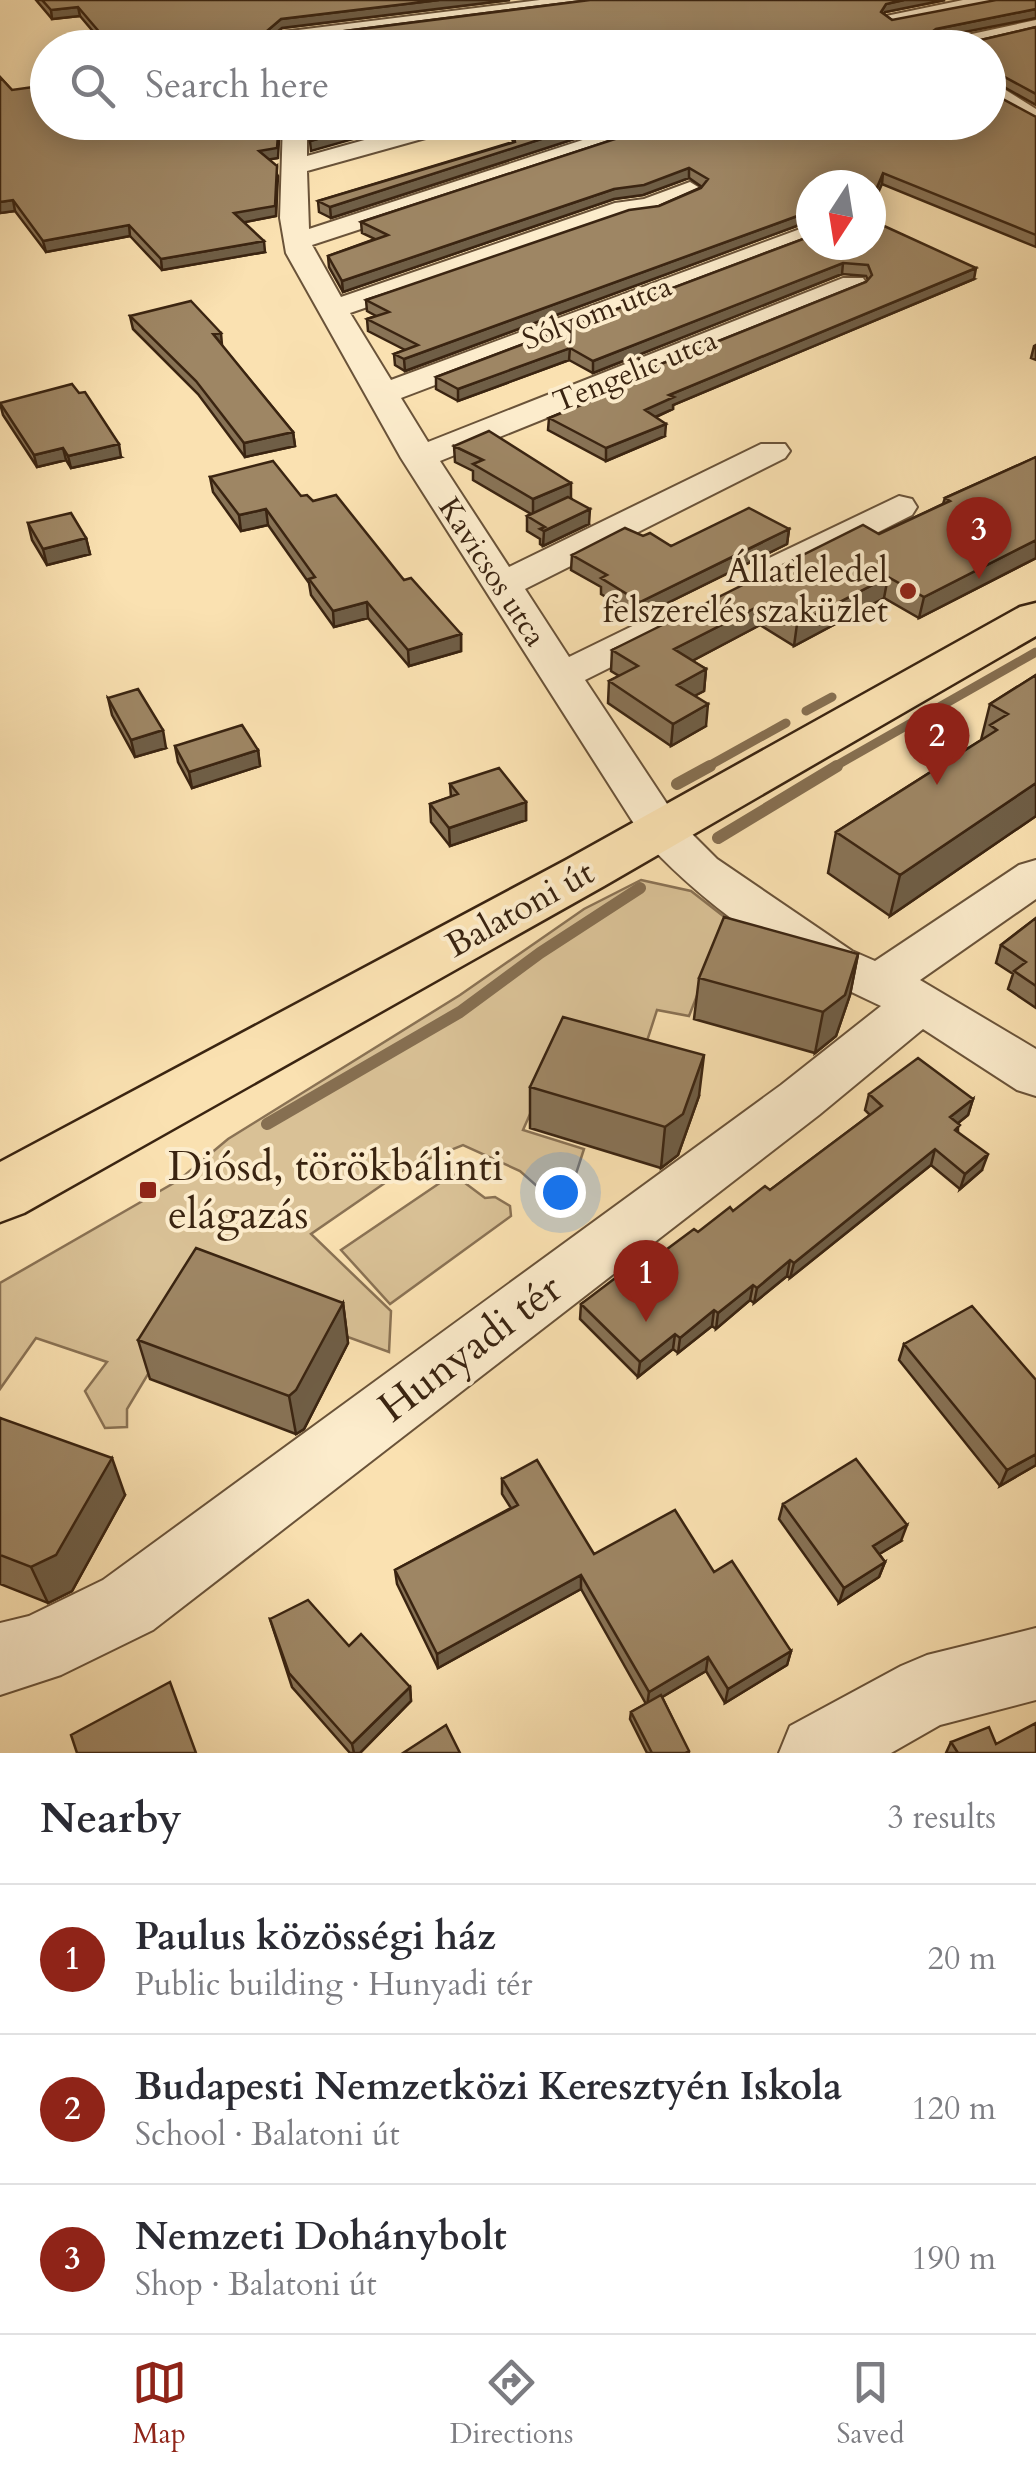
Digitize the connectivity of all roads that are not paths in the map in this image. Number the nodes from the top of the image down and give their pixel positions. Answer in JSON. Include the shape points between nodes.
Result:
{"nodes":[{"id":1,"x":588,"y":0,"type":"edge"},
{"id":2,"x":992,"y":0,"type":"edge"},
{"id":3,"x":1036,"y":26,"type":"edge"},
{"id":4,"x":325,"y":30,"type":"edge"},
{"id":5,"x":906,"y":30,"type":"edge"},
{"id":6,"x":1006,"y":31,"type":"edge"},
{"id":7,"x":1006,"y":99,"type":"edge"},
{"id":8,"x":1036,"y":120,"type":"edge"},
{"id":9,"x":295,"y":140,"type":"edge"},
{"id":10,"x":392,"y":140,"type":"edge"},
{"id":11,"x":609,"y":140,"type":"edge"},
{"id":12,"x":294,"y":167,"type":"junction"},
{"id":13,"x":690,"y":190,"type":"edge"},
{"id":14,"x":796,"y":239,"type":"edge"},
{"id":15,"x":298,"y":241,"type":"junction"},
{"id":16,"x":853,"y":284,"type":"edge"},
{"id":17,"x":332,"y":310,"type":"junction"},
{"id":18,"x":384,"y":394,"type":"junction"},
{"id":19,"x":773,"y":452,"type":"dead end"},
{"id":20,"x":418,"y":458,"type":"junction"},
{"id":21,"x":899,"y":507,"type":"dead end"},
{"id":22,"x":748,"y":583,"type":"edge"},
{"id":23,"x":504,"y":584,"type":"junction"},
{"id":24,"x":696,"y":609,"type":"edge"},
{"id":25,"x":1036,"y":617,"type":"edge"},
{"id":26,"x":560,"y":677,"type":"junction"},
{"id":27,"x":660,"y":830,"type":"junction"},
{"id":28,"x":1036,"y":876,"type":"edge"},
{"id":29,"x":901,"y":992,"type":"junction"},
{"id":30,"x":1036,"y":1074,"type":"edge"},
{"id":31,"x":0,"y":1194,"type":"edge"},
{"id":32,"x":0,"y":1659,"type":"edge"},
{"id":33,"x":1036,"y":1664,"type":"edge"},
{"id":34,"x":817,"y":1753,"type":"edge"}],
"edges":[{"from":1,"to":4,"type":"street"},
{"from":2,"to":5,"type":"street","via":[[886,15]]},
{"from":3,"to":6,"type":"street"},
{"from":7,"to":8,"type":"street"},
{"from":9,"to":12,"type":"street","name":"Kavicsos utca"},
{"from":10,"to":12,"type":"street"},
{"from":11,"to":15,"type":"street"},
{"from":12,"to":15,"type":"street","name":"Kavicsos utca"},
{"from":13,"to":17,"type":"street"},
{"from":14,"to":18,"type":"street","name":"Sólyom utca"},
{"from":15,"to":17,"type":"street","name":"Kavicsos utca"},
{"from":16,"to":20,"type":"street","name":"Tengelic utca"},
{"from":17,"to":18,"type":"street","name":"Kavicsos utca"},
{"from":18,"to":20,"type":"street","name":"Kavicsos utca"},
{"from":19,"to":23,"type":"street"},
{"from":20,"to":23,"type":"street","name":"Kavicsos utca"},
{"from":21,"to":22,"type":"street"},
{"from":23,"to":26,"type":"street","name":"Kavicsos utca"},
{"from":24,"to":26,"type":"street"},
{"from":25,"to":27,"type":"main road","name":"Balatoni út"},
{"from":26,"to":27,"type":"street","name":"Kavicsos utca"},
{"from":27,"to":29,"type":"street","name":"Kavicsos utca","via":[[700,870],[798,942]]},
{"from":27,"to":31,"type":"main road","name":"Balatoni út"},
{"from":28,"to":29,"type":"street","name":"Hunyadi tér"},
{"from":29,"to":30,"type":"street","name":"Kavicsos utca"},
{"from":29,"to":32,"type":"street","name":"Hunyadi tér","via":[[800,1100],[128,1605],[36,1650]]},
{"from":33,"to":34,"type":"street","via":[[927,1692]]}]}
